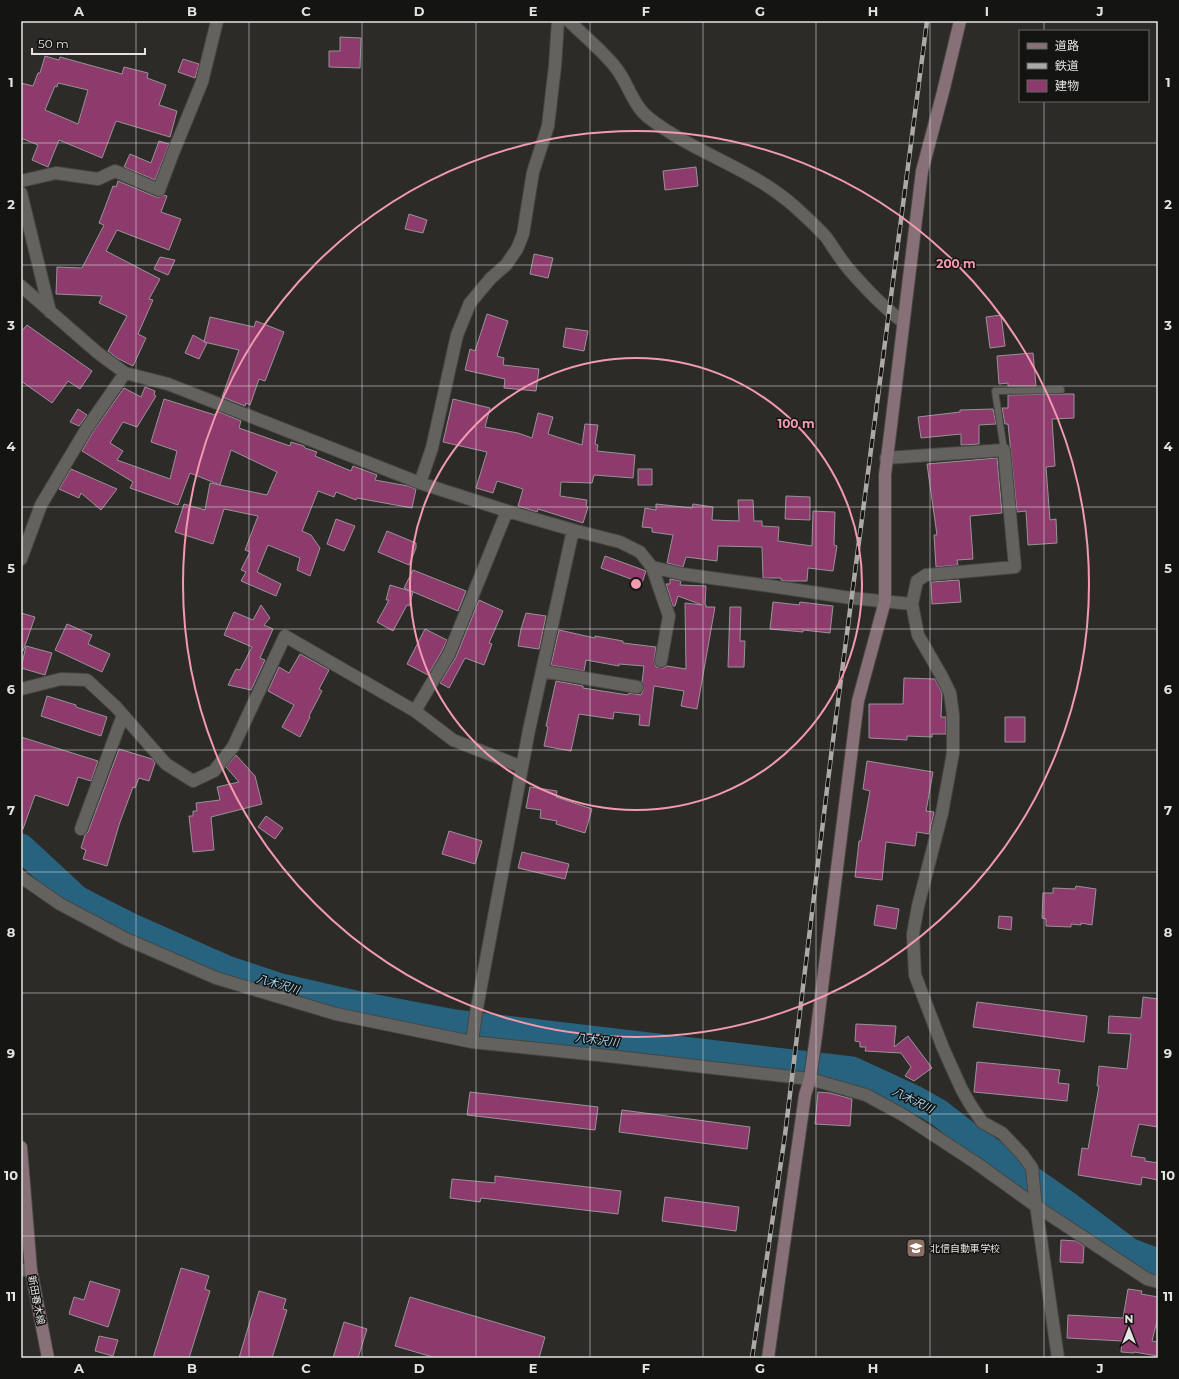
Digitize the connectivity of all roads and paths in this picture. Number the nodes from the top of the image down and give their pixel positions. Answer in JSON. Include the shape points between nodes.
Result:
{"nodes":[{"id":1,"x":217,"y":21,"type":"edge"},
{"id":2,"x":558,"y":21,"type":"edge"},
{"id":3,"x":569,"y":21,"type":"edge"},
{"id":4,"x":960,"y":21,"type":"edge"},
{"id":5,"x":21,"y":181,"type":"edge"},
{"id":6,"x":21,"y":193,"type":"edge"},
{"id":7,"x":21,"y":286,"type":"edge"},
{"id":8,"x":50,"y":312,"type":"junction"},
{"id":9,"x":903,"y":322,"type":"junction"},
{"id":10,"x":125,"y":373,"type":"junction"},
{"id":11,"x":1060,"y":390,"type":"dead end"},
{"id":12,"x":1004,"y":450,"type":"junction"},
{"id":13,"x":886,"y":458,"type":"junction"},
{"id":14,"x":420,"y":483,"type":"junction"},
{"id":15,"x":507,"y":511,"type":"junction"},
{"id":16,"x":573,"y":530,"type":"junction"},
{"id":17,"x":21,"y":559,"type":"edge"},
{"id":18,"x":652,"y":567,"type":"junction"},
{"id":19,"x":885,"y":601,"type":"junction"},
{"id":20,"x":912,"y":604,"type":"junction"},
{"id":21,"x":661,"y":661,"type":"dead end"},
{"id":22,"x":542,"y":671,"type":"junction"},
{"id":23,"x":637,"y":687,"type":"dead end"},
{"id":24,"x":21,"y":689,"type":"edge"},
{"id":25,"x":415,"y":711,"type":"junction"},
{"id":26,"x":123,"y":715,"type":"junction"},
{"id":27,"x":522,"y":767,"type":"junction"},
{"id":28,"x":80,"y":829,"type":"dead end"},
{"id":29,"x":21,"y":877,"type":"edge"},
{"id":30,"x":472,"y":1039,"type":"junction"},
{"id":31,"x":810,"y":1079,"type":"junction"},
{"id":32,"x":21,"y":1147,"type":"edge"},
{"id":33,"x":1035,"y":1202,"type":"junction"},
{"id":34,"x":26,"y":1270,"type":"edge"},
{"id":35,"x":1158,"y":1282,"type":"edge"},
{"id":36,"x":48,"y":1358,"type":"edge"},
{"id":37,"x":768,"y":1358,"type":"edge"},
{"id":38,"x":1058,"y":1358,"type":"edge"}],
"edges":[{"from":1,"to":5,"type":"street","via":[[202,82],[159,190],[115,171],[98,179],[56,173]]},
{"from":2,"to":14,"type":"street","via":[[548,126],[533,172],[523,234],[506,265],[470,303],[457,334],[432,448]]},
{"from":3,"to":9,"type":"street","via":[[615,66],[647,117],[692,146],[745,173],[788,201],[811,220],[873,296]]},
{"from":4,"to":9,"type":"street","via":[[922,171]]},
{"from":6,"to":8,"type":"street"},
{"from":7,"to":8,"type":"street"},
{"from":8,"to":10,"type":"street"},
{"from":9,"to":13,"type":"street"},
{"from":10,"to":14,"type":"street","via":[[168,384]]},
{"from":10,"to":17,"type":"street","via":[[87,428],[41,505]]},
{"from":11,"to":12,"type":"lane","via":[[995,391]]},
{"from":12,"to":13,"type":"street"},
{"from":12,"to":20,"type":"street","via":[[1015,567],[926,575],[917,582]]},
{"from":13,"to":19,"type":"street"},
{"from":14,"to":15,"type":"street"},
{"from":15,"to":16,"type":"street"},
{"from":15,"to":25,"type":"street","via":[[449,654]]},
{"from":16,"to":18,"type":"street","via":[[620,542],[640,552]]},
{"from":16,"to":22,"type":"street"},
{"from":18,"to":19,"type":"street","via":[[682,574]]},
{"from":18,"to":21,"type":"street","via":[[669,616]]},
{"from":19,"to":20,"type":"street"},
{"from":19,"to":31,"type":"street","via":[[858,701]]},
{"from":20,"to":33,"type":"street","via":[[918,635],[950,693],[953,715],[953,753],[942,813],[914,927],[915,975],[943,1048],[970,1104],[982,1122],[1002,1133],[1032,1168]]},
{"from":22,"to":23,"type":"street"},
{"from":22,"to":27,"type":"street"},
{"from":24,"to":26,"type":"street","via":[[61,679],[87,680]]},
{"from":25,"to":26,"type":"street","via":[[285,636],[233,746],[214,771],[194,781],[166,764]]},
{"from":25,"to":27,"type":"street","via":[[453,740]]},
{"from":26,"to":28,"type":"street"},
{"from":27,"to":30,"type":"street"},
{"from":29,"to":30,"type":"street","via":[[60,904],[126,939],[216,978],[336,1014]]},
{"from":30,"to":31,"type":"street"},
{"from":31,"to":33,"type":"street","via":[[866,1096],[903,1115]]},
{"from":31,"to":37,"type":"street"},
{"from":32,"to":34,"type":"street","name":"新田春木線"},
{"from":33,"to":35,"type":"street","via":[[1147,1279]]},
{"from":33,"to":38,"type":"street"},
{"from":34,"to":36,"type":"street","name":"新田春木線"}]}
